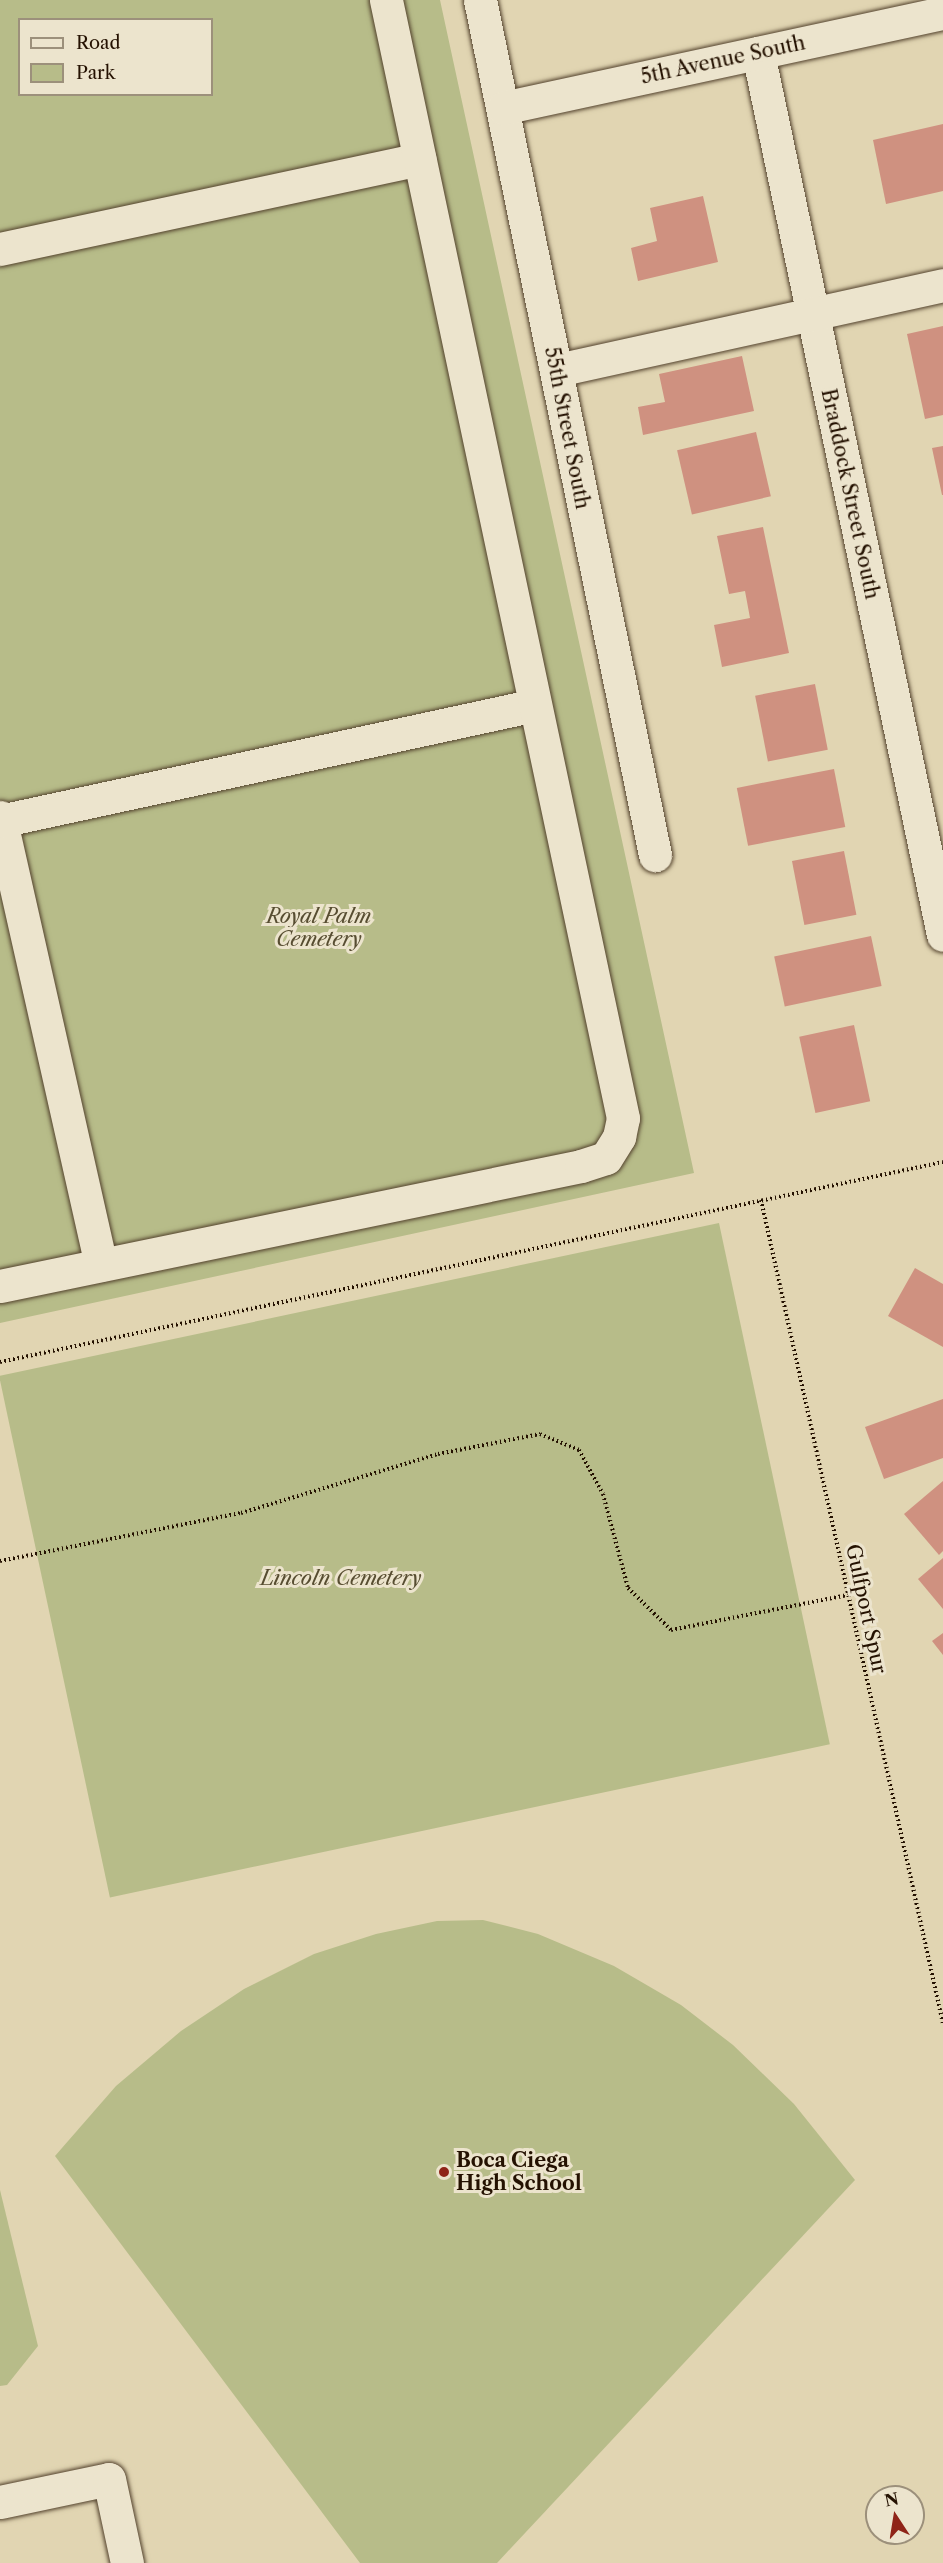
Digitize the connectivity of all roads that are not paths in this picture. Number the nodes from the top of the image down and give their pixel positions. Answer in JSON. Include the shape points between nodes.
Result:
{"nodes":[{"id":1,"x":386,"y":0,"type":"edge"},
{"id":2,"x":480,"y":0,"type":"edge"},
{"id":3,"x":943,"y":13,"type":"edge"},
{"id":4,"x":758,"y":53,"type":"junction"},
{"id":5,"x":503,"y":108,"type":"junction"},
{"id":6,"x":419,"y":159,"type":"junction"},
{"id":7,"x":0,"y":249,"type":"edge"},
{"id":8,"x":943,"y":285,"type":"edge"},
{"id":9,"x":812,"y":316,"type":"junction"},
{"id":10,"x":557,"y":370,"type":"junction"},
{"id":11,"x":535,"y":705,"type":"junction"},
{"id":12,"x":0,"y":819,"type":"edge"},
{"id":13,"x":934,"y":853,"type":"edge"},
{"id":14,"x":655,"y":855,"type":"dead end"},
{"id":15,"x":943,"y":935,"type":"edge"},
{"id":16,"x":101,"y":1265,"type":"junction"},
{"id":17,"x":0,"y":1286,"type":"edge"},
{"id":18,"x":0,"y":2502,"type":"edge"},
{"id":19,"x":128,"y":2563,"type":"edge"}],
"edges":[{"from":1,"to":6,"type":"street"},
{"from":2,"to":5,"type":"street","name":"55th Street South"},
{"from":3,"to":4,"type":"street","name":"5th Avenue South"},
{"from":4,"to":5,"type":"street","name":"5th Avenue South"},
{"from":4,"to":9,"type":"street","name":"Braddock Street South"},
{"from":5,"to":10,"type":"street","name":"55th Street South"},
{"from":6,"to":7,"type":"street"},
{"from":6,"to":11,"type":"street"},
{"from":8,"to":9,"type":"street"},
{"from":9,"to":10,"type":"street"},
{"from":9,"to":13,"type":"street","name":"Braddock Street South"},
{"from":10,"to":14,"type":"street","name":"55th Street South"},
{"from":11,"to":12,"type":"street"},
{"from":11,"to":16,"type":"street","via":[[623,1118],[606,1158]]},
{"from":12,"to":16,"type":"street"},
{"from":13,"to":15,"type":"street","name":"Braddock Street South"},
{"from":16,"to":17,"type":"street"},
{"from":18,"to":19,"type":"street","via":[[109,2479]]}]}
